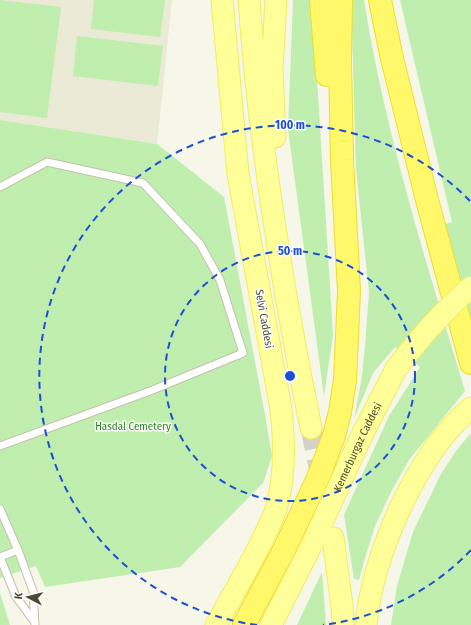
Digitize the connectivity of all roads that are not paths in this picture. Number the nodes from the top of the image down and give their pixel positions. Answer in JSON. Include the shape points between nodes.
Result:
{"nodes":[{"id":1,"x":222,"y":0,"type":"edge"},
{"id":2,"x":249,"y":0,"type":"edge"},
{"id":3,"x":276,"y":0,"type":"edge"},
{"id":4,"x":321,"y":0,"type":"edge"},
{"id":5,"x":341,"y":0,"type":"edge"},
{"id":6,"x":380,"y":0,"type":"edge"},
{"id":7,"x":0,"y":187,"type":"edge"},
{"id":8,"x":277,"y":246,"type":"junction"},
{"id":9,"x":471,"y":287,"type":"edge"},
{"id":10,"x":347,"y":332,"type":"junction"},
{"id":11,"x":471,"y":363,"type":"edge"},
{"id":12,"x":469,"y":410,"type":"edge"},
{"id":13,"x":311,"y":428,"type":"tunnel mouth"},
{"id":14,"x":0,"y":446,"type":"edge"},
{"id":15,"x":0,"y":509,"type":"edge"},
{"id":16,"x":333,"y":538,"type":"dead end"},
{"id":17,"x":18,"y":550,"type":"junction"},
{"id":18,"x":0,"y":557,"type":"edge"},
{"id":19,"x":34,"y":623,"type":"edge"},
{"id":20,"x":216,"y":625,"type":"edge"},
{"id":21,"x":244,"y":625,"type":"edge"},
{"id":22,"x":272,"y":625,"type":"edge"},
{"id":23,"x":343,"y":625,"type":"edge"},
{"id":24,"x":366,"y":625,"type":"edge"}],
"edges":[{"from":1,"to":20,"type":"main road","name":"Selvi Caddesi","via":[[238,174],[280,403],[284,445],[276,509],[255,554]]},
{"from":2,"to":8,"type":"main road","via":[[259,114]]},
{"from":3,"to":8,"type":"main road","via":[[272,69],[278,208]]},
{"from":4,"to":10,"type":"highway"},
{"from":5,"to":10,"type":"highway","via":[[342,160],[349,290]]},
{"from":6,"to":11,"type":"highway","via":[[390,54]]},
{"from":7,"to":14,"type":"lane","via":[[46,162],[143,183],[200,244],[220,280],[243,353],[150,391]]},
{"from":8,"to":13,"type":"main road"},
{"from":9,"to":22,"type":"main road","name":"Kemerburgaz Caddesi","bridge":true,"via":[[446,308],[396,369],[362,433]]},
{"from":10,"to":21,"type":"highway","via":[[345,380],[334,436],[303,511]]},
{"from":12,"to":24,"type":"main road","via":[[445,433],[427,460],[394,521],[371,593]]},
{"from":15,"to":17,"type":"lane"},
{"from":16,"to":23,"type":"main road"},
{"from":17,"to":18,"type":"lane"},
{"from":17,"to":19,"type":"lane","via":[[33,591]]},
{"from":18,"to":19,"type":"lane","via":[[16,597]]}]}
